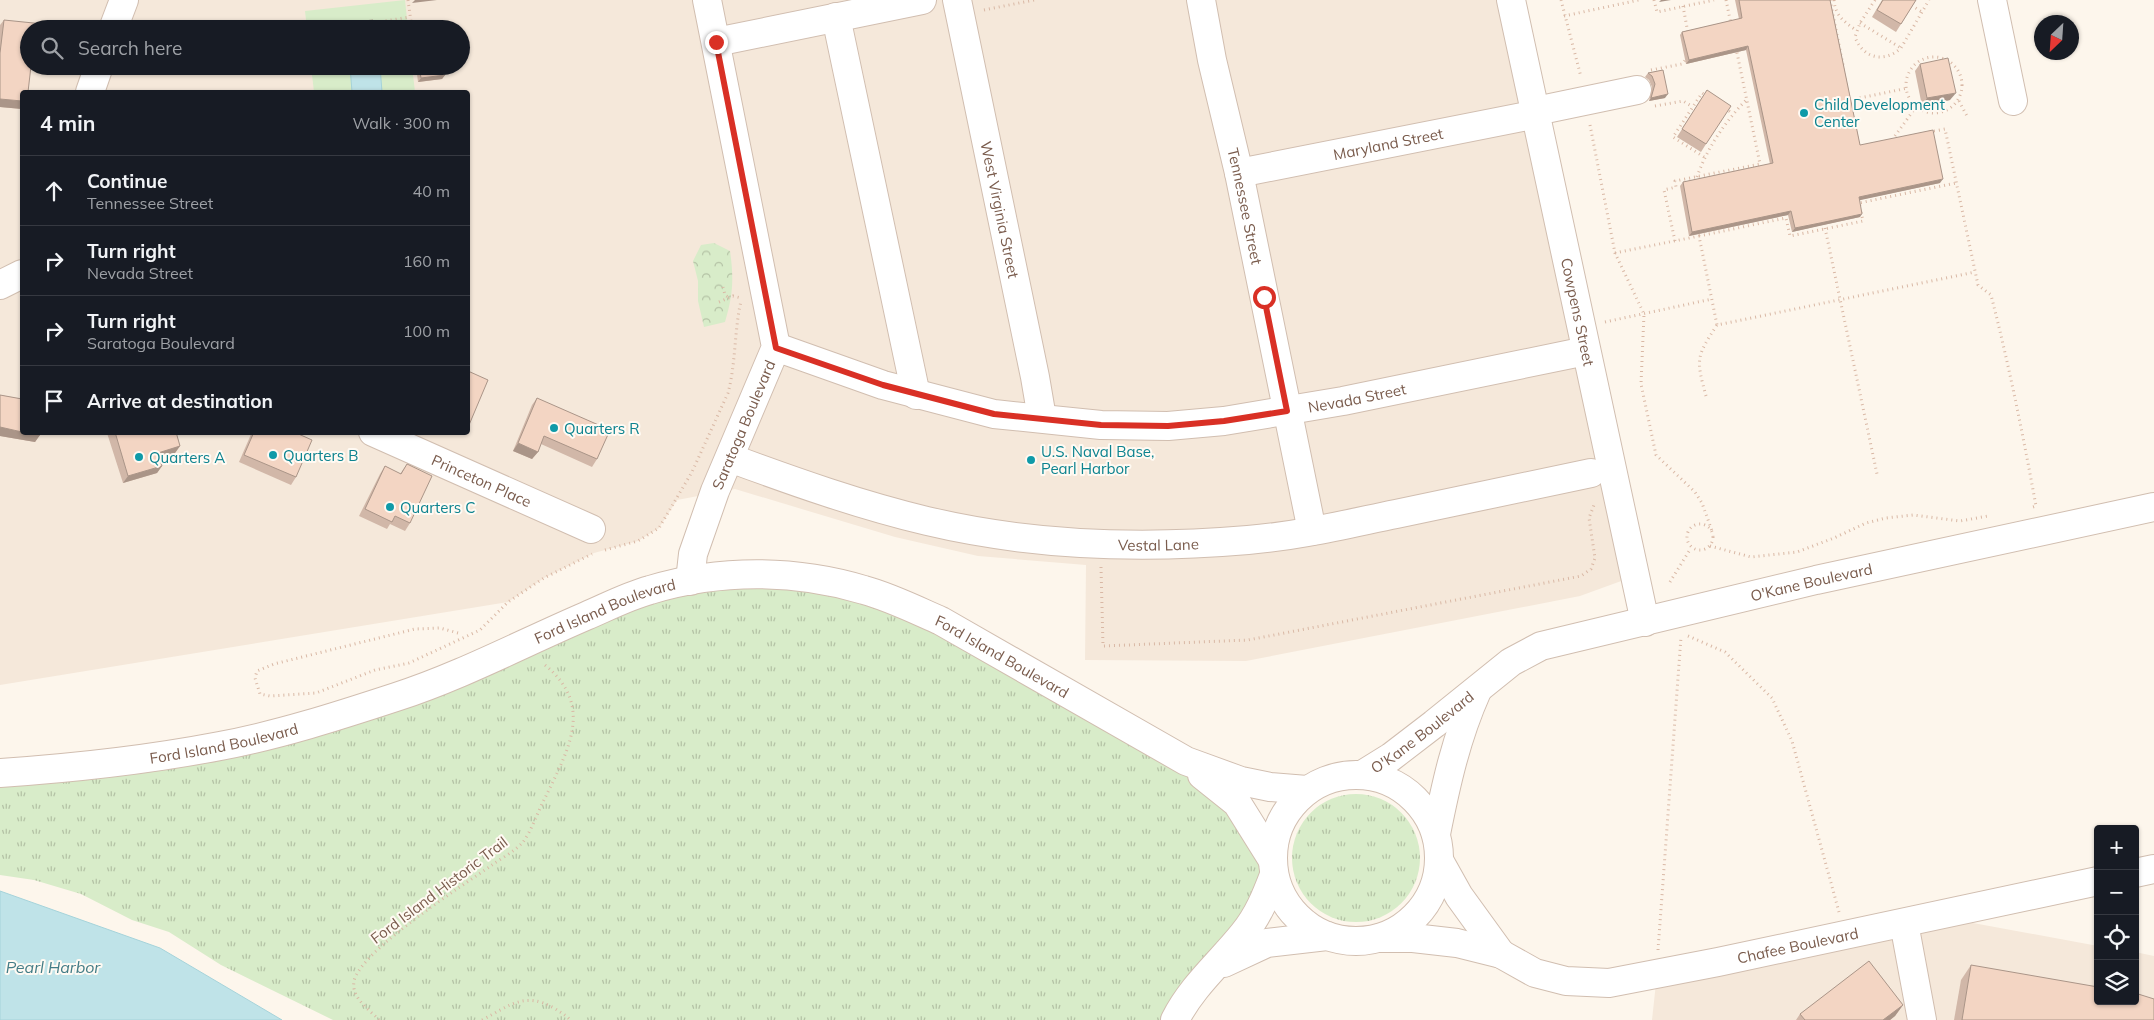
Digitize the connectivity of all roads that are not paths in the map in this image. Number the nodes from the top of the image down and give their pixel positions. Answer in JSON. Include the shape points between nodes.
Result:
{"nodes":[{"id":1,"x":124,"y":0,"type":"edge"},
{"id":2,"x":707,"y":0,"type":"edge"},
{"id":3,"x":922,"y":0,"type":"edge"},
{"id":4,"x":957,"y":0,"type":"edge"},
{"id":5,"x":1201,"y":0,"type":"edge"},
{"id":6,"x":1511,"y":0,"type":"edge"},
{"id":7,"x":1992,"y":0,"type":"edge"},
{"id":8,"x":836,"y":17,"type":"junction"},
{"id":9,"x":116,"y":20,"type":"edge"},
{"id":10,"x":716,"y":42,"type":"junction"},
{"id":11,"x":96,"y":75,"type":"edge"},
{"id":12,"x":91,"y":90,"type":"edge"},
{"id":13,"x":1646,"y":90,"type":"road end"},
{"id":14,"x":2013,"y":101,"type":"dead end"},
{"id":15,"x":1537,"y":112,"type":"junction"},
{"id":16,"x":1239,"y":173,"type":"junction"},
{"id":17,"x":20,"y":274,"type":"edge"},
{"id":18,"x":0,"y":285,"type":"edge"},
{"id":19,"x":776,"y":348,"type":"junction"},
{"id":20,"x":1586,"y":351,"type":"junction"},
{"id":21,"x":916,"y":395,"type":"junction"},
{"id":22,"x":1287,"y":411,"type":"junction"},
{"id":23,"x":1042,"y":418,"type":"junction"},
{"id":24,"x":379,"y":435,"type":"edge"},
{"id":25,"x":730,"y":458,"type":"junction"},
{"id":26,"x":1591,"y":474,"type":"road end"},
{"id":27,"x":2154,"y":507,"type":"edge"},
{"id":28,"x":1312,"y":531,"type":"junction"},
{"id":29,"x":596,"y":544,"type":"road end"},
{"id":30,"x":690,"y":582,"type":"junction"},
{"id":31,"x":1645,"y":622,"type":"junction"},
{"id":32,"x":1480,"y":686,"type":"junction"},
{"id":33,"x":1186,"y":761,"type":"junction"},
{"id":34,"x":0,"y":773,"type":"edge"},
{"id":35,"x":1362,"y":775,"type":"junction"},
{"id":36,"x":1307,"y":790,"type":"junction"},
{"id":37,"x":1436,"y":834,"type":"junction"},
{"id":38,"x":1440,"y":862,"type":"junction"},
{"id":39,"x":1273,"y":867,"type":"junction"},
{"id":40,"x":2154,"y":869,"type":"edge"},
{"id":41,"x":2139,"y":872,"type":"edge"},
{"id":42,"x":2094,"y":882,"type":"edge"},
{"id":43,"x":1904,"y":923,"type":"junction"},
{"id":44,"x":1327,"y":936,"type":"junction"},
{"id":45,"x":1380,"y":938,"type":"junction"},
{"id":46,"x":1501,"y":954,"type":"junction"},
{"id":47,"x":1214,"y":968,"type":"junction"},
{"id":48,"x":1175,"y":1020,"type":"edge"},
{"id":49,"x":1922,"y":1020,"type":"edge"}],
"edges":[{"from":1,"to":9,"type":"street"},
{"from":2,"to":10,"type":"street","name":"Saratoga Boulevard"},
{"from":3,"to":8,"type":"street"},
{"from":4,"to":23,"type":"street","name":"West Virginia Street"},
{"from":5,"to":16,"type":"street","name":"Tennessee Street"},
{"from":6,"to":15,"type":"street","name":"Cowpens Street"},
{"from":7,"to":14,"type":"street"},
{"from":8,"to":10,"type":"street"},
{"from":8,"to":21,"type":"street"},
{"from":10,"to":19,"type":"street","name":"Saratoga Boulevard"},
{"from":11,"to":12,"type":"street"},
{"from":13,"to":15,"type":"street","name":"Maryland Street"},
{"from":15,"to":16,"type":"street","name":"Maryland Street"},
{"from":15,"to":20,"type":"street","name":"Cowpens Street"},
{"from":16,"to":22,"type":"street","name":"Tennessee Street"},
{"from":17,"to":18,"type":"street"},
{"from":19,"to":21,"type":"street","name":"Nevada Street"},
{"from":19,"to":25,"type":"street","name":"Saratoga Boulevard"},
{"from":20,"to":22,"type":"street","name":"Nevada Street"},
{"from":20,"to":31,"type":"street","name":"Cowpens Street"},
{"from":21,"to":23,"type":"street","name":"Nevada Street","via":[[994,414]]},
{"from":22,"to":23,"type":"street","name":"Nevada Street","via":[[1168,426],[1101,425]]},
{"from":22,"to":28,"type":"street","name":"Tennessee Street"},
{"from":24,"to":29,"type":"street","name":"Princeton Place"},
{"from":25,"to":28,"type":"street","name":"Vestal Lane","via":[[843,498],[930,522],[1008,535],[1101,544],[1185,544],[1249,540]]},
{"from":25,"to":30,"type":"street","name":"Saratoga Boulevard","via":[[693,554]]},
{"from":26,"to":28,"type":"street","name":"Vestal Lane"},
{"from":27,"to":31,"type":"street","name":"O'Kane Boulevard","via":[[1816,580]]},
{"from":30,"to":33,"type":"street","name":"Ford Island Boulevard","via":[[735,574],[768,574],[829,580],[883,596],[941,621]]},
{"from":30,"to":34,"type":"street","name":"Ford Island Boulevard","via":[[624,599],[398,697],[300,726],[222,746],[126,761]]},
{"from":31,"to":32,"type":"street","name":"O'Kane Boulevard","via":[[1541,646],[1511,662]]},
{"from":32,"to":35,"type":"street","name":"O'Kane Boulevard","via":[[1391,757]]},
{"from":32,"to":37,"type":"street","name":"O'Kane Boulevard","via":[[1460,733]]},
{"from":33,"to":36,"type":"street","name":"Ford Island Boulevard","via":[[1240,781]]},
{"from":33,"to":39,"type":"street","name":"Ford Island Boulevard","via":[[1237,803]]},
{"from":35,"to":36,"type":"street","via":[[1333,778]]},
{"from":35,"to":37,"type":"street","via":[[1386,780],[1408,793],[1425,812]]},
{"from":36,"to":39,"type":"street","via":[[1288,808],[1276,832]]},
{"from":37,"to":38,"type":"street"},
{"from":38,"to":45,"type":"street","via":[[1434,887],[1422,910],[1403,927]]},
{"from":38,"to":46,"type":"street","name":"Chafee Boulevard","via":[[1459,896]]},
{"from":39,"to":44,"type":"street","via":[[1281,895],[1293,913],[1308,927]]},
{"from":39,"to":47,"type":"street","via":[[1262,906]]},
{"from":40,"to":41,"type":"street"},
{"from":42,"to":43,"type":"street","name":"Chafee Boulevard"},
{"from":43,"to":46,"type":"street","name":"Chafee Boulevard","via":[[1609,983],[1566,981],[1535,973]]},
{"from":43,"to":49,"type":"street"},
{"from":44,"to":45,"type":"street","via":[[1362,941]]},
{"from":44,"to":47,"type":"street","via":[[1267,944]]},
{"from":45,"to":46,"type":"street","name":"Chafee Boulevard","via":[[1457,943]]},
{"from":47,"to":48,"type":"street"}]}
